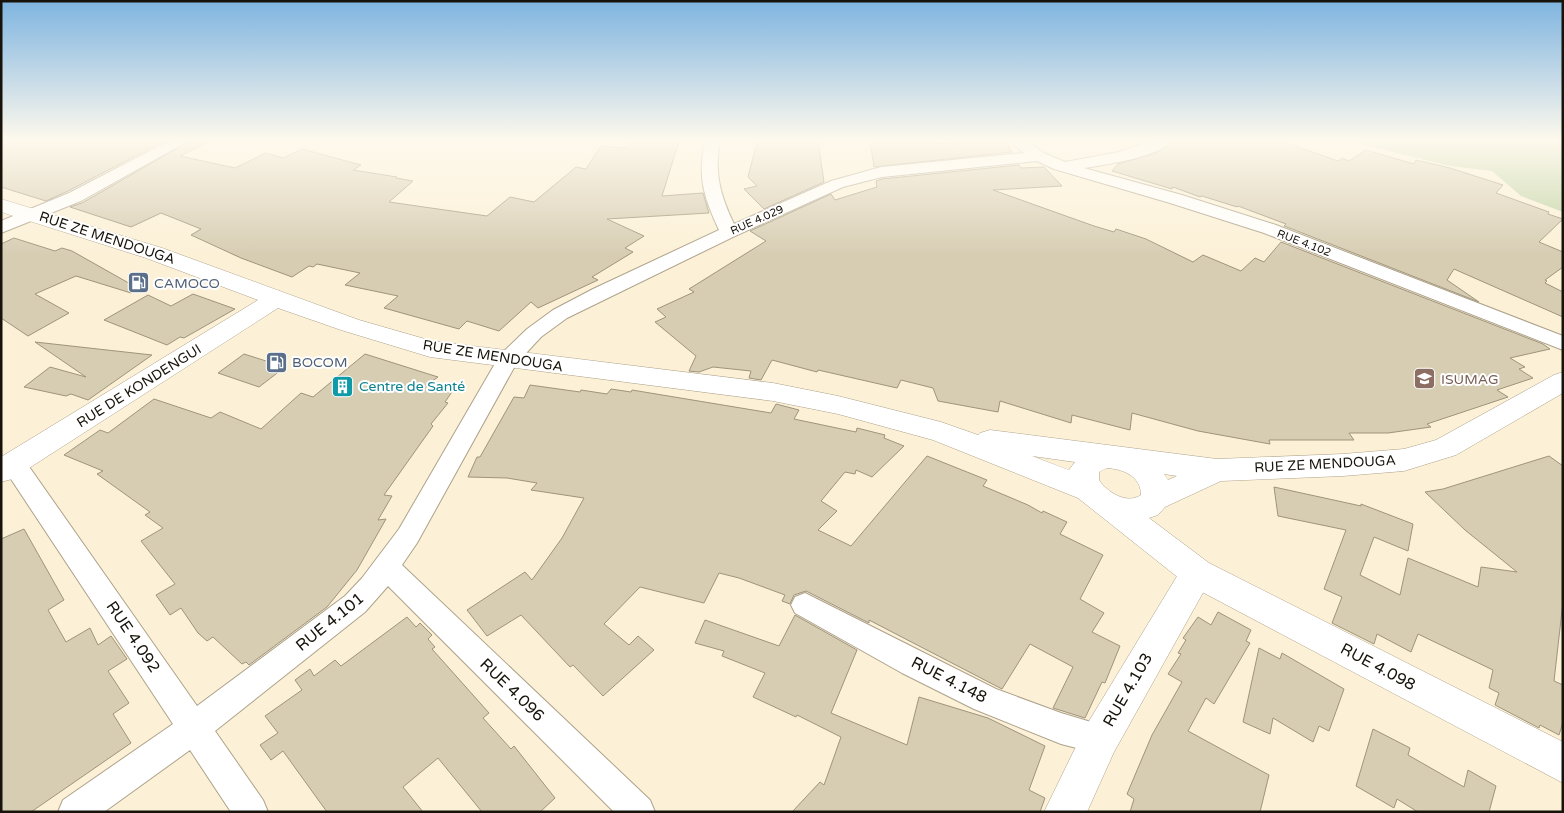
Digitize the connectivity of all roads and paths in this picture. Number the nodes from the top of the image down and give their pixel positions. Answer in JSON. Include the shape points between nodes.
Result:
{"nodes":[{"id":1,"x":110,"y":179,"type":"edge"},
{"id":2,"x":710,"y":179,"type":"edge"},
{"id":3,"x":852,"y":179,"type":"edge"},
{"id":4,"x":1105,"y":179,"type":"edge"},
{"id":5,"x":1,"y":205,"type":"edge"},
{"id":6,"x":30,"y":214,"type":"junction"},
{"id":7,"x":1,"y":228,"type":"edge"},
{"id":8,"x":728,"y":232,"type":"junction"},
{"id":9,"x":276,"y":299,"type":"junction"},
{"id":10,"x":1563,"y":344,"type":"edge"},
{"id":11,"x":507,"y":360,"type":"junction"},
{"id":12,"x":1563,"y":381,"type":"edge"},
{"id":13,"x":941,"y":432,"type":"junction"},
{"id":14,"x":1113,"y":458,"type":"junction"},
{"id":15,"x":8,"y":468,"type":"edge"},
{"id":16,"x":1218,"y":470,"type":"junction"},
{"id":17,"x":1087,"y":489,"type":"junction"},
{"id":18,"x":1150,"y":503,"type":"junction"},
{"id":19,"x":1114,"y":508,"type":"junction"},
{"id":20,"x":387,"y":568,"type":"junction"},
{"id":21,"x":1195,"y":571,"type":"junction"},
{"id":22,"x":805,"y":605,"type":"dead end"},
{"id":23,"x":195,"y":727,"type":"junction"},
{"id":24,"x":1100,"y":739,"type":"junction"},
{"id":25,"x":1563,"y":763,"type":"edge"},
{"id":26,"x":75,"y":812,"type":"edge"},
{"id":27,"x":251,"y":812,"type":"edge"},
{"id":28,"x":638,"y":812,"type":"edge"},
{"id":29,"x":1066,"y":812,"type":"edge"}],
"edges":[{"from":1,"to":6,"type":"street","via":[[75,197]]},
{"from":2,"to":8,"type":"street","via":[[711,192]]},
{"from":3,"to":8,"type":"street","name":"RUE 4.029"},
{"from":4,"to":10,"type":"street","name":"RUE 4.102","via":[[1270,229]]},
{"from":5,"to":6,"type":"main road","name":"RUE ZE MENDOUGA"},
{"from":6,"to":7,"type":"street"},
{"from":6,"to":9,"type":"main road","name":"RUE ZE MENDOUGA","via":[[163,256]]},
{"from":8,"to":11,"type":"street","name":"RUE 4.029","via":[[560,314],[534,333]]},
{"from":9,"to":11,"type":"main road","name":"RUE ZE MENDOUGA","via":[[430,349]]},
{"from":9,"to":15,"type":"main road","name":"RUE DE KONDENGUI"},
{"from":11,"to":13,"type":"main road","name":"RUE ZE MENDOUGA","via":[[772,392],[838,405]]},
{"from":11,"to":20,"type":"street","name":"RUE 4.101"},
{"from":12,"to":16,"type":"main road","name":"RUE ZE MENDOUGA","via":[[1446,448],[1404,460]]},
{"from":13,"to":14,"type":"main road","name":"RUE ZE MENDOUGA"},
{"from":13,"to":17,"type":"main road","name":"RUE ZE MENDOUGA"},
{"from":14,"to":16,"type":"main road","name":"RUE ZE MENDOUGA"},
{"from":14,"to":17,"type":"main road","via":[[1093,461],[1086,466],[1083,481]]},
{"from":14,"to":18,"type":"main road","via":[[1132,463],[1147,473],[1157,491]]},
{"from":15,"to":23,"type":"street","name":"RUE 4.092"},
{"from":16,"to":18,"type":"main road","name":"RUE ZE MENDOUGA"},
{"from":17,"to":19,"type":"main road"},
{"from":18,"to":19,"type":"main road","via":[[1136,510]]},
{"from":18,"to":21,"type":"main road","name":"RUE 4.098"},
{"from":19,"to":21,"type":"main road","name":"RUE 4.098"},
{"from":20,"to":23,"type":"street","name":"RUE 4.101","via":[[355,604]]},
{"from":20,"to":28,"type":"street","name":"RUE 4.096"},
{"from":21,"to":24,"type":"main road","name":"RUE 4.103"},
{"from":21,"to":25,"type":"main road","name":"RUE 4.098"},
{"from":22,"to":24,"type":"street","name":"RUE 4.148","via":[[983,699],[1060,730]]},
{"from":23,"to":26,"type":"street","name":"RUE 4.101"},
{"from":23,"to":27,"type":"street","name":"RUE 4.092"},
{"from":24,"to":29,"type":"main road","name":"RUE 4.103"}]}
